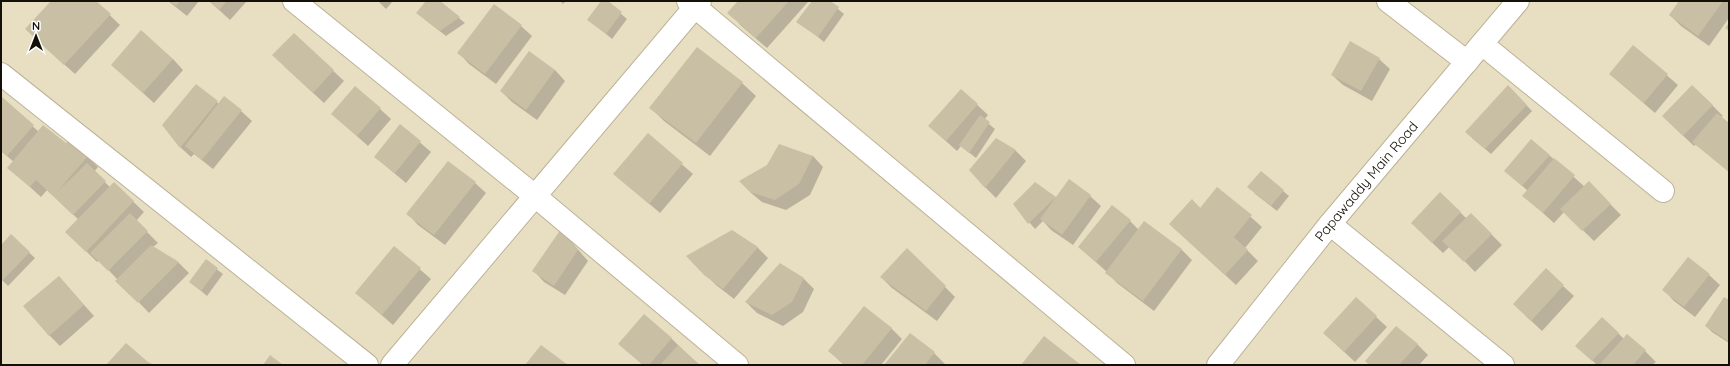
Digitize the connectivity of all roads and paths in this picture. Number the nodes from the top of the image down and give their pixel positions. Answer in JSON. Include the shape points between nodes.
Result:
{"nodes":[{"id":1,"x":294,"y":1,"type":"edge"},
{"id":2,"x":1388,"y":1,"type":"edge"},
{"id":3,"x":1518,"y":1,"type":"edge"},
{"id":4,"x":694,"y":3,"type":"edge"},
{"id":5,"x":1482,"y":44,"type":"junction"},
{"id":6,"x":1467,"y":62,"type":"junction"},
{"id":7,"x":1,"y":74,"type":"edge"},
{"id":8,"x":1663,"y":191,"type":"dead end"},
{"id":9,"x":535,"y":196,"type":"junction"},
{"id":10,"x":1330,"y":224,"type":"junction"},
{"id":11,"x":367,"y":365,"type":"edge"},
{"id":12,"x":392,"y":365,"type":"edge"},
{"id":13,"x":736,"y":365,"type":"edge"},
{"id":14,"x":1124,"y":365,"type":"edge"},
{"id":15,"x":1218,"y":365,"type":"edge"},
{"id":16,"x":1504,"y":365,"type":"edge"}],
"edges":[{"from":1,"to":9,"type":"street"},
{"from":2,"to":6,"type":"street"},
{"from":3,"to":5,"type":"street","name":"Papawaddy Main Road"},
{"from":4,"to":9,"type":"street"},
{"from":4,"to":14,"type":"street"},
{"from":5,"to":6,"type":"street","name":"Papawaddy Main Road"},
{"from":5,"to":8,"type":"street"},
{"from":6,"to":10,"type":"street","name":"Papawaddy Main Road"},
{"from":7,"to":11,"type":"street"},
{"from":9,"to":12,"type":"street"},
{"from":9,"to":13,"type":"street"},
{"from":10,"to":15,"type":"street","name":"Papawaddy Main Road"},
{"from":10,"to":16,"type":"street"}]}
